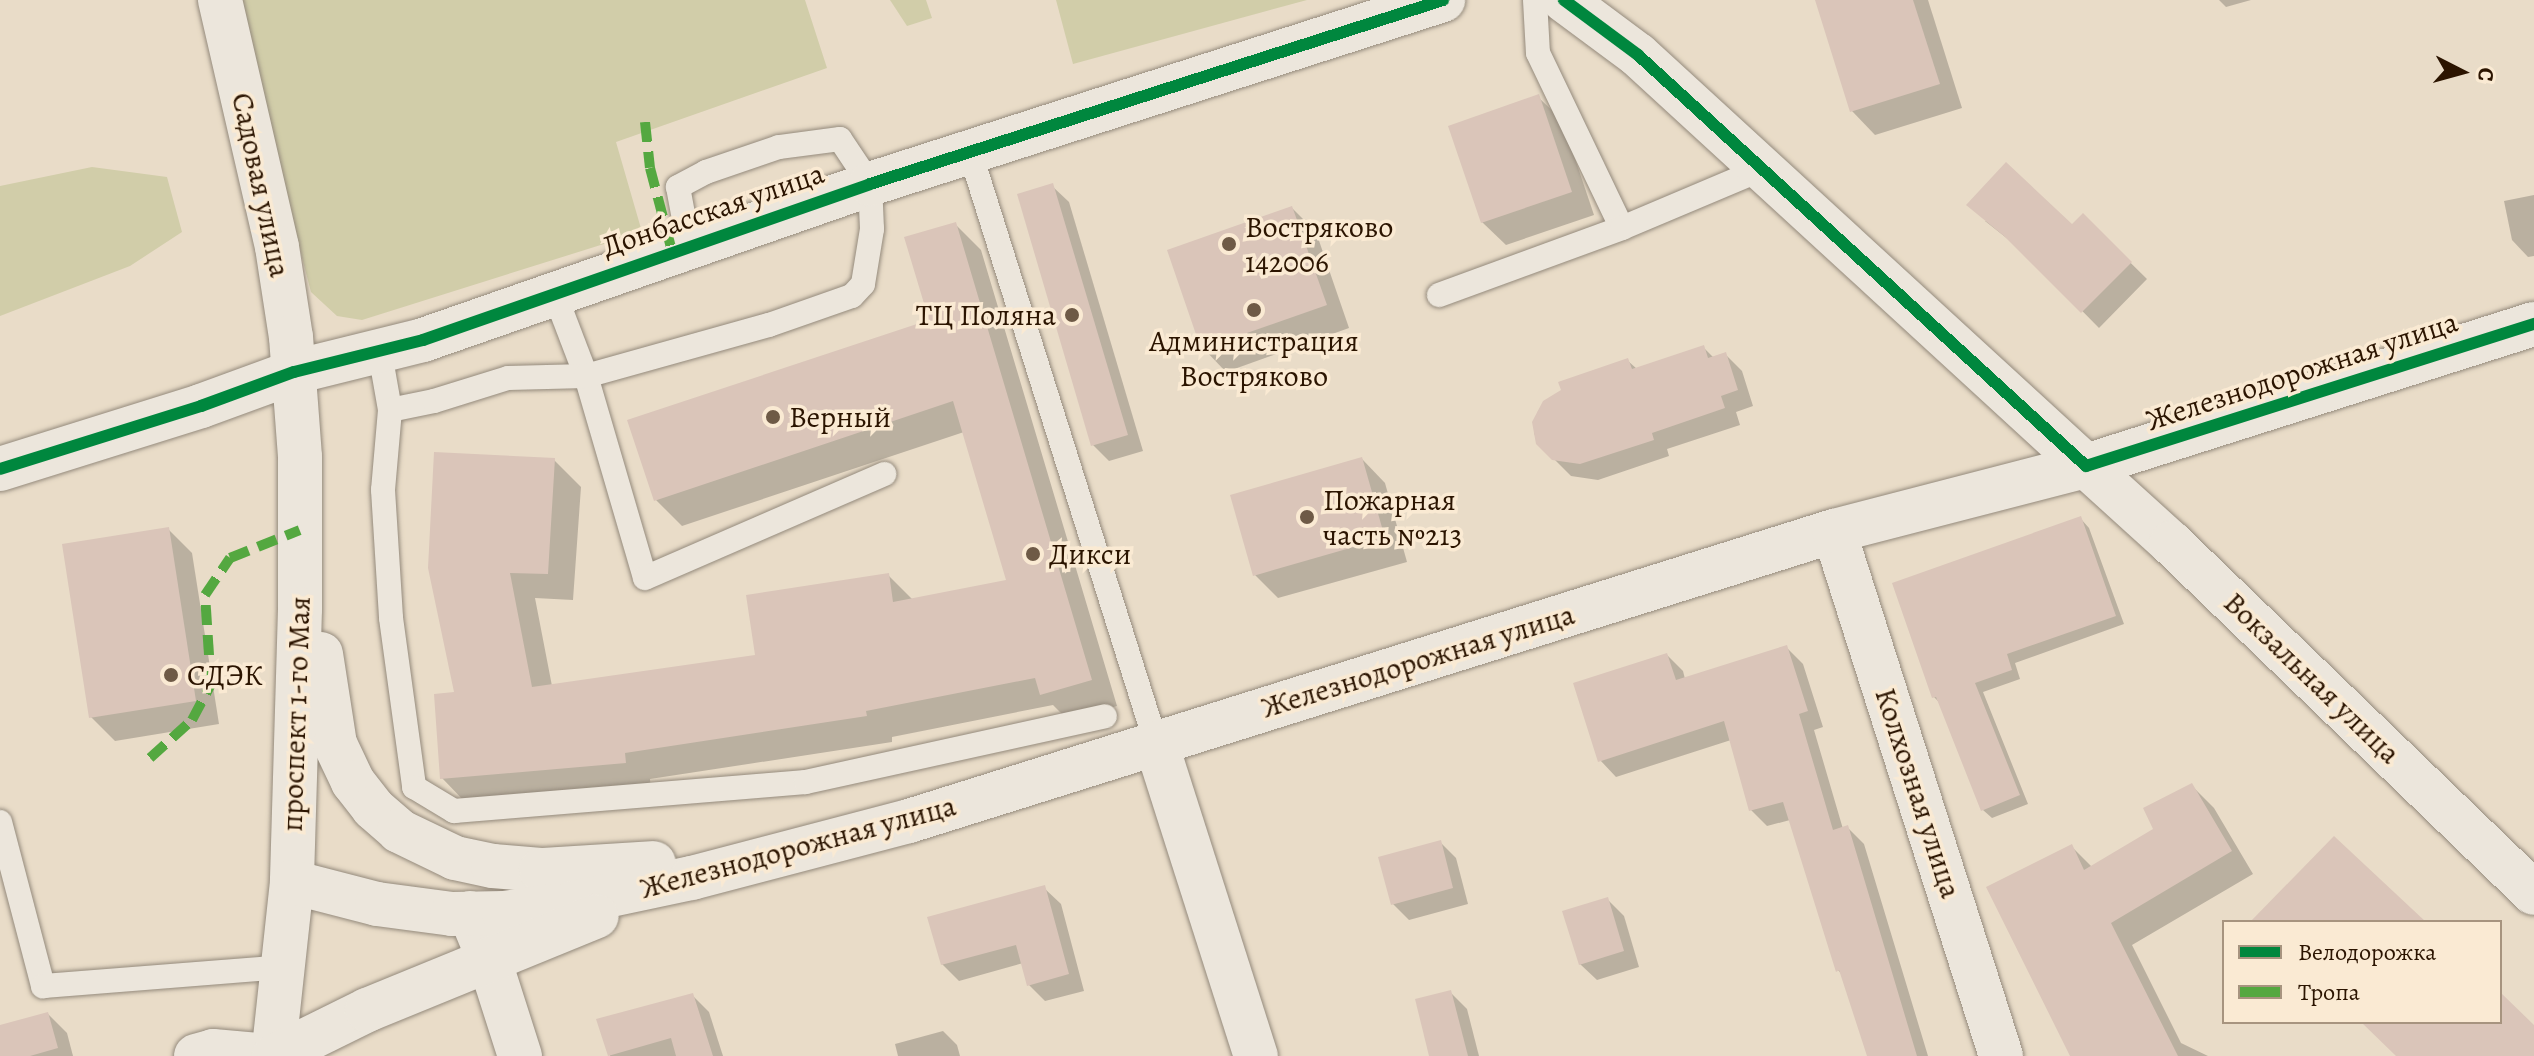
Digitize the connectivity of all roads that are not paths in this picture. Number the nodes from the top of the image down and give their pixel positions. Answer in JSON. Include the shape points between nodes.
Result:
{"nodes":[{"id":1,"x":220,"y":0,"type":"edge"},
{"id":2,"x":1443,"y":0,"type":"edge"},
{"id":3,"x":1535,"y":0,"type":"edge"},
{"id":4,"x":1564,"y":0,"type":"edge"},
{"id":5,"x":970,"y":152,"type":"junction"},
{"id":6,"x":1762,"y":169,"type":"junction"},
{"id":7,"x":870,"y":184,"type":"junction"},
{"id":8,"x":1622,"y":228,"type":"junction"},
{"id":9,"x":689,"y":246,"type":"junction"},
{"id":10,"x":554,"y":292,"type":"junction"},
{"id":11,"x":1439,"y":295,"type":"dead end"},
{"id":12,"x":2534,"y":324,"type":"edge"},
{"id":13,"x":380,"y":353,"type":"junction"},
{"id":14,"x":294,"y":372,"type":"junction"},
{"id":15,"x":586,"y":376,"type":"junction"},
{"id":16,"x":390,"y":410,"type":"junction"},
{"id":17,"x":300,"y":457,"type":"junction"},
{"id":18,"x":2086,"y":466,"type":"junction"},
{"id":19,"x":0,"y":469,"type":"edge"},
{"id":20,"x":884,"y":474,"type":"dead end"},
{"id":21,"x":1834,"y":531,"type":"junction"},
{"id":22,"x":1105,"y":716,"type":"dead end"},
{"id":23,"x":1156,"y":743,"type":"junction"},
{"id":24,"x":0,"y":822,"type":"edge"},
{"id":25,"x":801,"y":849,"type":"junction"},
{"id":26,"x":692,"y":878,"type":"junction"},
{"id":27,"x":292,"y":882,"type":"junction"},
{"id":28,"x":2534,"y":893,"type":"edge"},
{"id":29,"x":470,"y":913,"type":"junction"},
{"id":30,"x":489,"y":959,"type":"junction"},
{"id":31,"x":283,"y":967,"type":"junction"},
{"id":32,"x":196,"y":1056,"type":"edge"},
{"id":33,"x":272,"y":1056,"type":"edge"},
{"id":34,"x":520,"y":1056,"type":"edge"},
{"id":35,"x":1256,"y":1056,"type":"edge"},
{"id":36,"x":2001,"y":1056,"type":"edge"}],
"edges":[{"from":1,"to":14,"type":"main road","name":"Садовая улица","via":[[277,247]]},
{"from":2,"to":5,"type":"main road","name":"Донбасская улица"},
{"from":3,"to":8,"type":"lane","via":[[1538,53]]},
{"from":4,"to":6,"type":"main road","name":"Вокзальная улица","via":[[1638,55]]},
{"from":5,"to":7,"type":"main road","name":"Донбасская улица"},
{"from":5,"to":23,"type":"lane"},
{"from":6,"to":8,"type":"lane"},
{"from":6,"to":18,"type":"main road","name":"Вокзальная улица"},
{"from":7,"to":9,"type":"main road","name":"Донбасская улица"},
{"from":7,"to":9,"type":"lane","via":[[840,139],[779,147],[706,172],[678,187]]},
{"from":7,"to":15,"type":"lane","via":[[872,229],[863,284],[852,296]]},
{"from":8,"to":11,"type":"lane"},
{"from":9,"to":10,"type":"main road","name":"Донбасская улица"},
{"from":10,"to":13,"type":"main road","name":"Донбасская улица"},
{"from":10,"to":15,"type":"lane"},
{"from":12,"to":18,"type":"main road","name":"Железнодорожная улица"},
{"from":13,"to":14,"type":"main road","name":"Донбасская улица"},
{"from":13,"to":16,"type":"lane"},
{"from":14,"to":17,"type":"main road","name":"проспект 1-го Мая"},
{"from":14,"to":19,"type":"main road","name":"Донбасская улица"},
{"from":15,"to":16,"type":"lane","via":[[508,378]]},
{"from":15,"to":20,"type":"lane","via":[[645,578]]},
{"from":16,"to":22,"type":"lane","via":[[383,490],[391,618],[414,787],[454,811],[806,782]]},
{"from":17,"to":25,"type":"main road","via":[[335,744],[353,782],[399,831],[455,858],[541,870]]},
{"from":17,"to":27,"type":"main road","name":"проспект 1-го Мая"},
{"from":18,"to":21,"type":"main road","name":"Железнодорожная улица"},
{"from":18,"to":28,"type":"main road","name":"Вокзальная улица"},
{"from":21,"to":23,"type":"main road","name":"Железнодорожная улица"},
{"from":21,"to":36,"type":"main road","name":"Колхозная улица"},
{"from":23,"to":25,"type":"main road","name":"Железнодорожная улица","via":[[909,821]]},
{"from":23,"to":35,"type":"main road"},
{"from":24,"to":31,"type":"lane","via":[[43,986]]},
{"from":25,"to":26,"type":"main road","name":"Железнодорожная улица"},
{"from":26,"to":29,"type":"main road","name":"Железнодорожная улица","via":[[573,903]]},
{"from":26,"to":30,"type":"main road"},
{"from":27,"to":29,"type":"main road","name":"Железнодорожная улица","via":[[415,911]]},
{"from":27,"to":31,"type":"main road","name":"проспект 1-го Мая"},
{"from":29,"to":30,"type":"main road"},
{"from":30,"to":33,"type":"main road"},
{"from":30,"to":34,"type":"main road"},
{"from":31,"to":33,"type":"main road","name":"проспект 1-го Мая"},
{"from":32,"to":33,"type":"main road","via":[[213,1051]]}]}
